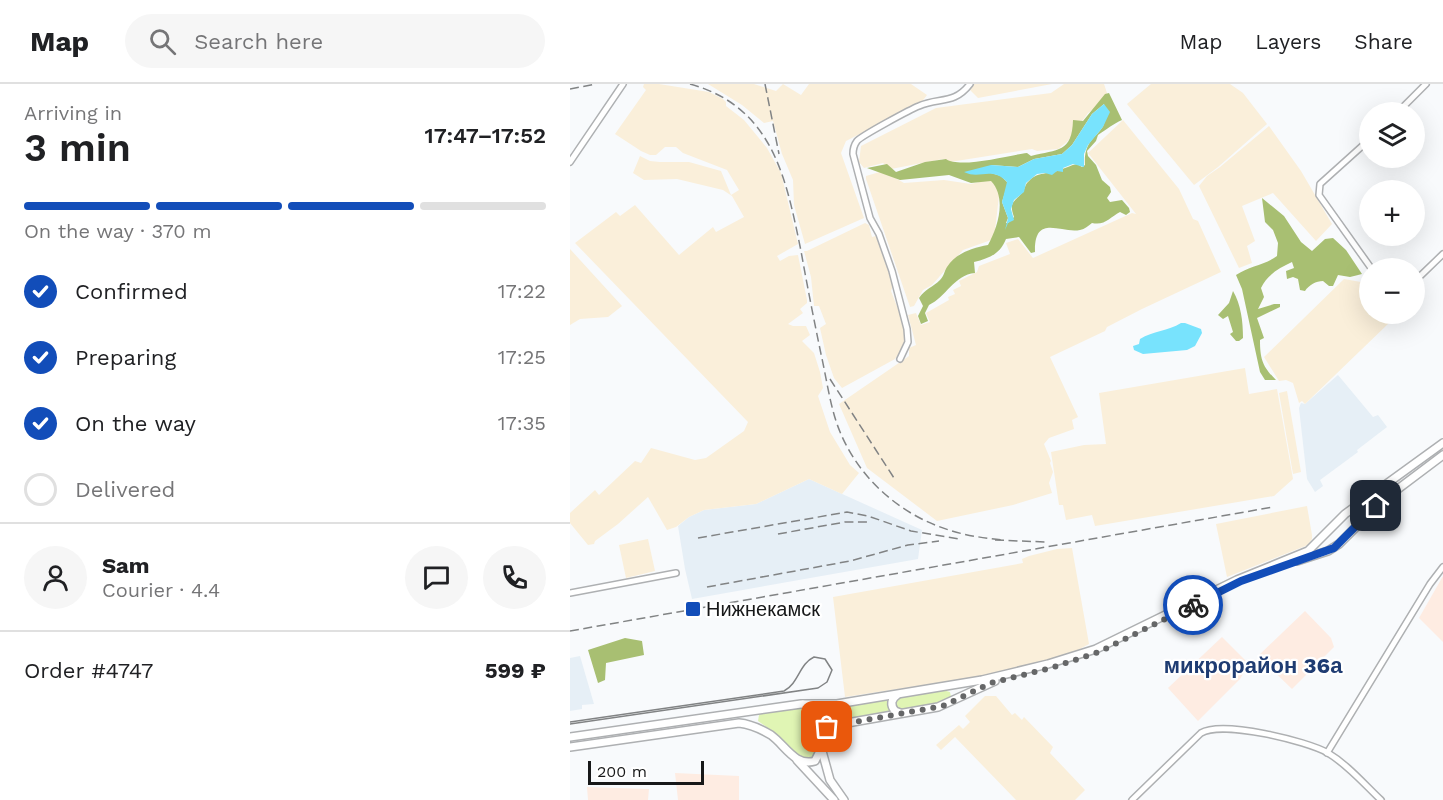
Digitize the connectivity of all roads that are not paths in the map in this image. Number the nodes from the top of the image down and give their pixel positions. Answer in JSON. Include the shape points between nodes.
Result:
{"nodes":[{"id":1,"x":623,"y":84,"type":"edge"},
{"id":2,"x":970,"y":84,"type":"edge"},
{"id":3,"x":1426,"y":84,"type":"edge"},
{"id":4,"x":1408,"y":102,"type":"edge"},
{"id":5,"x":1359,"y":149,"type":"edge"},
{"id":6,"x":570,"y":162,"type":"edge"},
{"id":7,"x":1443,"y":254,"type":"edge"},
{"id":8,"x":1364,"y":258,"type":"edge"},
{"id":9,"x":1425,"y":271,"type":"edge"},
{"id":10,"x":900,"y":359,"type":"dead end"},
{"id":11,"x":1443,"y":443,"type":"edge"},
{"id":12,"x":1443,"y":455,"type":"edge"},
{"id":13,"x":1345,"y":514,"type":"junction"},
{"id":14,"x":1357,"y":525,"type":"junction"},
{"id":15,"x":1319,"y":540,"type":"junction"},
{"id":16,"x":1328,"y":551,"type":"junction"},
{"id":17,"x":1443,"y":567,"type":"edge"},
{"id":18,"x":676,"y":573,"type":"dead end"},
{"id":19,"x":570,"y":593,"type":"edge"},
{"id":20,"x":945,"y":687,"type":"junction"},
{"id":21,"x":900,"y":694,"type":"junction"},
{"id":22,"x":950,"y":703,"type":"junction"},
{"id":23,"x":801,"y":704,"type":"junction"},
{"id":24,"x":760,"y":709,"type":"junction"},
{"id":25,"x":903,"y":713,"type":"junction"},
{"id":26,"x":761,"y":729,"type":"junction"},
{"id":27,"x":570,"y":736,"type":"edge"},
{"id":28,"x":820,"y":739,"type":"junction"},
{"id":29,"x":570,"y":747,"type":"edge"},
{"id":30,"x":821,"y":749,"type":"junction"},
{"id":31,"x":1327,"y":753,"type":"junction"},
{"id":32,"x":793,"y":756,"type":"junction"},
{"id":33,"x":834,"y":800,"type":"edge"},
{"id":34,"x":844,"y":800,"type":"edge"},
{"id":35,"x":1132,"y":800,"type":"edge"},
{"id":36,"x":1381,"y":800,"type":"edge"}],
"edges":[{"from":1,"to":6,"type":"street"},
{"from":2,"to":10,"type":"street","via":[[952,99],[920,105],[855,143],[853,154],[861,189],[889,262],[907,329],[908,342]]},
{"from":3,"to":4,"type":"street"},
{"from":5,"to":8,"type":"street","via":[[1320,184],[1318,195]]},
{"from":7,"to":9,"type":"street"},
{"from":11,"to":13,"type":"main road"},
{"from":12,"to":14,"type":"main road"},
{"from":13,"to":14,"type":"main road","via":[[1356,515]]},
{"from":13,"to":15,"type":"main road"},
{"from":14,"to":16,"type":"main road"},
{"from":15,"to":16,"type":"main road","via":[[1321,548]]},
{"from":15,"to":20,"type":"main road","via":[[1300,555],[1237,580],[1096,649],[1038,667]]},
{"from":16,"to":22,"type":"main road","via":[[1241,581],[1099,652],[991,683]]},
{"from":17,"to":31,"type":"street"},
{"from":18,"to":19,"type":"street"},
{"from":20,"to":21,"type":"main road"},
{"from":20,"to":22,"type":"main road","via":[[953,693]]},
{"from":21,"to":23,"type":"main road","via":[[837,704]]},
{"from":21,"to":25,"type":"main road","via":[[892,705],[895,711]]},
{"from":22,"to":25,"type":"main road"},
{"from":23,"to":24,"type":"main road"},
{"from":23,"to":28,"type":"main road","via":[[816,715]]},
{"from":24,"to":26,"type":"main road","via":[[755,719]]},
{"from":24,"to":27,"type":"main road"},
{"from":25,"to":28,"type":"main road","via":[[830,726],[822,731]]},
{"from":26,"to":29,"type":"main road","via":[[732,723]]},
{"from":26,"to":32,"type":"main road"},
{"from":28,"to":30,"type":"main road"},
{"from":30,"to":32,"type":"main road","via":[[818,758],[811,762]]},
{"from":30,"to":34,"type":"main road","via":[[830,780]]},
{"from":31,"to":35,"type":"street","via":[[1266,734],[1208,729]]},
{"from":31,"to":36,"type":"street"},
{"from":32,"to":33,"type":"main road"}]}
